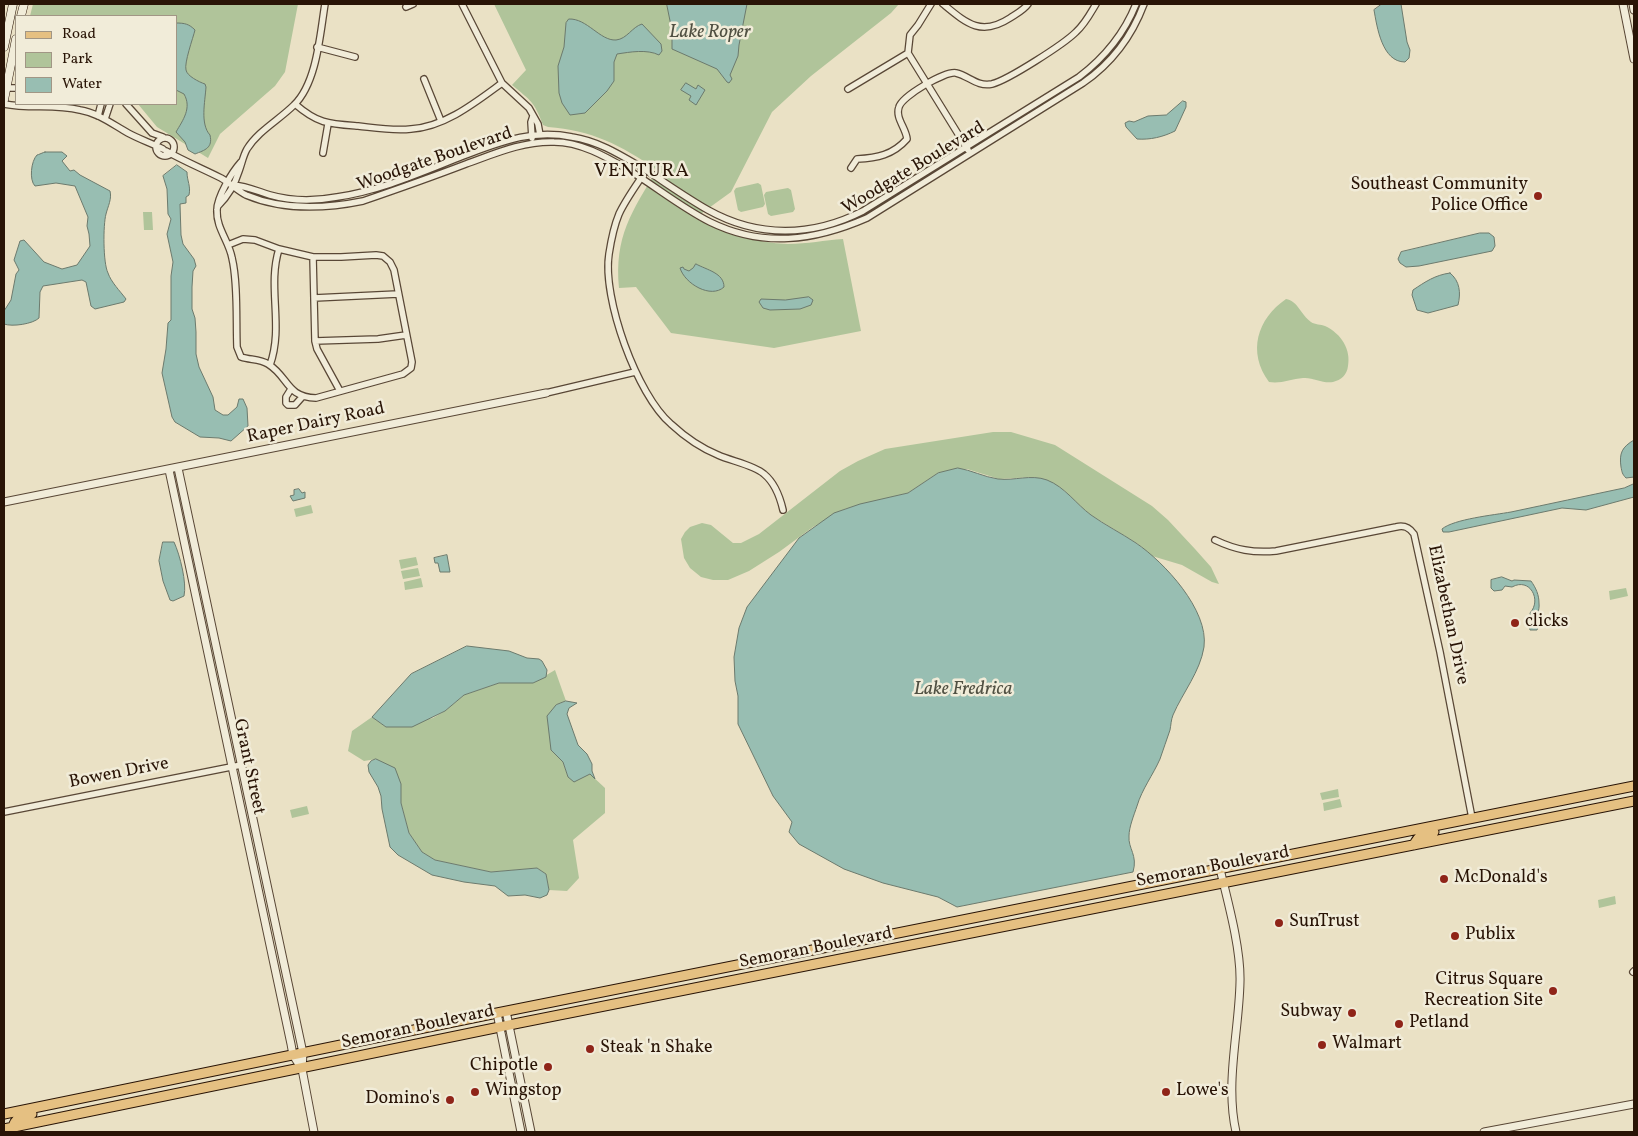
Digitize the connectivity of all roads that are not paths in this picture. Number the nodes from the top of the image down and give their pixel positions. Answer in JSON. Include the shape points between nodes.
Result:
{"nodes":[{"id":1,"x":13,"y":4,"type":"edge"},
{"id":2,"x":325,"y":4,"type":"edge"},
{"id":3,"x":413,"y":4,"type":"edge"},
{"id":4,"x":462,"y":4,"type":"edge"},
{"id":5,"x":931,"y":4,"type":"edge"},
{"id":6,"x":943,"y":4,"type":"edge"},
{"id":7,"x":1028,"y":4,"type":"edge"},
{"id":8,"x":1096,"y":4,"type":"edge"},
{"id":9,"x":1136,"y":4,"type":"edge"},
{"id":10,"x":1144,"y":4,"type":"edge"},
{"id":11,"x":1623,"y":4,"type":"edge"},
{"id":12,"x":1633,"y":4,"type":"edge"},
{"id":13,"x":406,"y":7,"type":"dead end"},
{"id":14,"x":1634,"y":10,"type":"edge"},
{"id":15,"x":15,"y":43,"type":"edge"},
{"id":16,"x":4,"y":47,"type":"edge"},
{"id":17,"x":317,"y":47,"type":"junction"},
{"id":18,"x":908,"y":53,"type":"junction"},
{"id":19,"x":355,"y":57,"type":"dead end"},
{"id":20,"x":1634,"y":59,"type":"edge"},
{"id":21,"x":1093,"y":66,"type":"junction"},
{"id":22,"x":1098,"y":72,"type":"junction"},
{"id":23,"x":424,"y":79,"type":"dead end"},
{"id":24,"x":502,"y":83,"type":"junction"},
{"id":25,"x":928,"y":84,"type":"junction"},
{"id":26,"x":5,"y":87,"type":"edge"},
{"id":27,"x":848,"y":89,"type":"dead end"},
{"id":28,"x":4,"y":100,"type":"edge"},
{"id":29,"x":4,"y":104,"type":"edge"},
{"id":30,"x":295,"y":104,"type":"junction"},
{"id":31,"x":101,"y":105,"type":"edge"},
{"id":32,"x":110,"y":105,"type":"edge"},
{"id":33,"x":127,"y":105,"type":"edge"},
{"id":34,"x":98,"y":116,"type":"junction"},
{"id":35,"x":534,"y":116,"type":"junction"},
{"id":36,"x":105,"y":119,"type":"junction"},
{"id":37,"x":441,"y":121,"type":"junction"},
{"id":38,"x":328,"y":124,"type":"junction"},
{"id":39,"x":540,"y":134,"type":"junction"},
{"id":40,"x":531,"y":135,"type":"junction"},
{"id":41,"x":164,"y":137,"type":"junction"},
{"id":42,"x":540,"y":142,"type":"junction"},
{"id":43,"x":532,"y":143,"type":"junction"},
{"id":44,"x":156,"y":145,"type":"junction"},
{"id":45,"x":966,"y":147,"type":"junction"},
{"id":46,"x":169,"y":151,"type":"junction"},
{"id":47,"x":324,"y":153,"type":"dead end"},
{"id":48,"x":970,"y":153,"type":"junction"},
{"id":49,"x":464,"y":156,"type":"junction"},
{"id":50,"x":941,"y":163,"type":"junction"},
{"id":51,"x":466,"y":164,"type":"junction"},
{"id":52,"x":851,"y":168,"type":"dead end"},
{"id":53,"x":945,"y":169,"type":"junction"},
{"id":54,"x":646,"y":171,"type":"junction"},
{"id":55,"x":641,"y":178,"type":"junction"},
{"id":56,"x":231,"y":183,"type":"junction"},
{"id":57,"x":866,"y":210,"type":"junction"},
{"id":58,"x":873,"y":214,"type":"junction"},
{"id":59,"x":867,"y":218,"type":"junction"},
{"id":60,"x":228,"y":245,"type":"junction"},
{"id":61,"x":279,"y":249,"type":"junction"},
{"id":62,"x":314,"y":257,"type":"junction"},
{"id":63,"x":398,"y":294,"type":"junction"},
{"id":64,"x":314,"y":298,"type":"junction"},
{"id":65,"x":406,"y":335,"type":"junction"},
{"id":66,"x":315,"y":342,"type":"junction"},
{"id":67,"x":270,"y":365,"type":"junction"},
{"id":68,"x":635,"y":372,"type":"junction"},
{"id":69,"x":291,"y":389,"type":"junction"},
{"id":70,"x":340,"y":390,"type":"junction"},
{"id":71,"x":546,"y":393,"type":"joint"},
{"id":72,"x":303,"y":396,"type":"junction"},
{"id":73,"x":178,"y":468,"type":"junction"},
{"id":74,"x":169,"y":470,"type":"junction"},
{"id":75,"x":4,"y":502,"type":"edge"},
{"id":76,"x":783,"y":510,"type":"dead end"},
{"id":77,"x":1215,"y":540,"type":"dead end"},
{"id":78,"x":228,"y":704,"type":"junction"},
{"id":79,"x":219,"y":706,"type":"junction"},
{"id":80,"x":241,"y":765,"type":"junction"},
{"id":81,"x":232,"y":767,"type":"junction"},
{"id":82,"x":1634,"y":786,"type":"edge"},
{"id":83,"x":1634,"y":802,"type":"edge"},
{"id":84,"x":1531,"y":806,"type":"junction"},
{"id":85,"x":1609,"y":807,"type":"junction"},
{"id":86,"x":4,"y":812,"type":"edge"},
{"id":87,"x":1472,"y":818,"type":"junction"},
{"id":88,"x":1458,"y":821,"type":"junction"},
{"id":89,"x":254,"y":826,"type":"junction"},
{"id":90,"x":245,"y":827,"type":"junction"},
{"id":91,"x":1506,"y":827,"type":"junction"},
{"id":92,"x":256,"y":838,"type":"junction"},
{"id":93,"x":248,"y":840,"type":"junction"},
{"id":94,"x":1414,"y":845,"type":"junction"},
{"id":95,"x":1220,"y":869,"type":"junction"},
{"id":96,"x":1224,"y":883,"type":"junction"},
{"id":97,"x":1087,"y":895,"type":"junction"},
{"id":98,"x":270,"y":905,"type":"junction"},
{"id":99,"x":262,"y":907,"type":"junction"},
{"id":100,"x":1050,"y":918,"type":"junction"},
{"id":101,"x":948,"y":923,"type":"junction"},
{"id":102,"x":951,"y":938,"type":"junction"},
{"id":103,"x":283,"y":964,"type":"junction"},
{"id":104,"x":274,"y":966,"type":"junction"},
{"id":105,"x":667,"y":980,"type":"junction"},
{"id":106,"x":672,"y":994,"type":"junction"},
{"id":107,"x":506,"y":1011,"type":"junction"},
{"id":108,"x":497,"y":1013,"type":"junction"},
{"id":109,"x":504,"y":1026,"type":"junction"},
{"id":110,"x":298,"y":1054,"type":"junction"},
{"id":111,"x":302,"y":1069,"type":"junction"},
{"id":112,"x":177,"y":1078,"type":"junction"},
{"id":113,"x":100,"y":1094,"type":"junction"},
{"id":114,"x":155,"y":1098,"type":"junction"},
{"id":115,"x":1634,"y":1104,"type":"edge"},
{"id":116,"x":4,"y":1114,"type":"edge"},
{"id":117,"x":8,"y":1128,"type":"edge"},
{"id":118,"x":314,"y":1132,"type":"edge"},
{"id":119,"x":522,"y":1132,"type":"edge"},
{"id":120,"x":531,"y":1132,"type":"edge"},
{"id":121,"x":1236,"y":1132,"type":"edge"},
{"id":122,"x":1484,"y":1132,"type":"edge"}],
"edges":[{"from":1,"to":16,"type":"main road"},
{"from":2,"to":17,"type":"street"},
{"from":3,"to":13,"type":"street"},
{"from":4,"to":24,"type":"street"},
{"from":5,"to":18,"type":"street","via":[[910,35]]},
{"from":6,"to":7,"type":"street","via":[[964,21],[982,28],[1006,21]]},
{"from":8,"to":25,"type":"street","via":[[1076,33],[1006,78],[986,85],[955,73],[946,73]]},
{"from":9,"to":21,"type":"street","name":"Woodgate Boulevard","via":[[1127,24]]},
{"from":10,"to":22,"type":"street","name":"Woodgate Boulevard","via":[[1124,44]]},
{"from":11,"to":20,"type":"street"},
{"from":12,"to":14,"type":"street"},
{"from":15,"to":26,"type":"main road"},
{"from":17,"to":19,"type":"street"},
{"from":17,"to":30,"type":"street","via":[[310,80]]},
{"from":18,"to":25,"type":"street"},
{"from":18,"to":27,"type":"street"},
{"from":21,"to":22,"type":"street"},
{"from":21,"to":45,"type":"street","name":"Woodgate Boulevard"},
{"from":22,"to":48,"type":"street","name":"Woodgate Boulevard"},
{"from":23,"to":37,"type":"street"},
{"from":24,"to":35,"type":"street"},
{"from":24,"to":37,"type":"street","via":[[461,112]]},
{"from":25,"to":45,"type":"street"},
{"from":25,"to":52,"type":"street","via":[[898,106],[908,139],[878,158],[857,160]]},
{"from":26,"to":28,"type":"main road"},
{"from":29,"to":34,"type":"street","name":"Woodgate Boulevard","via":[[32,108],[64,107]]},
{"from":30,"to":38,"type":"street","via":[[315,120]]},
{"from":30,"to":56,"type":"street","via":[[253,140]]},
{"from":31,"to":34,"type":"street"},
{"from":32,"to":36,"type":"street"},
{"from":33,"to":41,"type":"street","via":[[152,133]]},
{"from":34,"to":36,"type":"street","name":"Woodgate Boulevard"},
{"from":35,"to":39,"type":"street"},
{"from":35,"to":40,"type":"street"},
{"from":36,"to":44,"type":"street","name":"Woodgate Boulevard"},
{"from":37,"to":38,"type":"street","via":[[414,129],[396,130]]},
{"from":38,"to":47,"type":"street"},
{"from":39,"to":40,"type":"street","name":"Woodgate Boulevard"},
{"from":39,"to":42,"type":"street"},
{"from":39,"to":54,"type":"street","name":"Woodgate Boulevard","via":[[575,137],[597,144]]},
{"from":40,"to":43,"type":"street"},
{"from":40,"to":49,"type":"street","name":"Woodgate Boulevard"},
{"from":41,"to":44,"type":"street"},
{"from":41,"to":46,"type":"street","via":[[172,140]]},
{"from":42,"to":43,"type":"street","name":"Woodgate Boulevard"},
{"from":42,"to":55,"type":"street","name":"Woodgate Boulevard","via":[[570,144],[593,151]]},
{"from":43,"to":51,"type":"street","name":"Woodgate Boulevard"},
{"from":44,"to":46,"type":"street","name":"Woodgate Boulevard"},
{"from":44,"to":46,"type":"street","via":[[161,155],[166,156]]},
{"from":45,"to":48,"type":"street"},
{"from":45,"to":50,"type":"street","name":"Woodgate Boulevard"},
{"from":46,"to":56,"type":"street","name":"Woodgate Boulevard"},
{"from":48,"to":53,"type":"street","name":"Woodgate Boulevard"},
{"from":49,"to":51,"type":"street"},
{"from":49,"to":56,"type":"street","name":"Woodgate Boulevard","via":[[381,186],[336,198],[291,199]]},
{"from":50,"to":53,"type":"street"},
{"from":50,"to":57,"type":"street","name":"Woodgate Boulevard"},
{"from":51,"to":56,"type":"street","name":"Woodgate Boulevard","via":[[341,206],[292,207],[268,202],[246,195]]},
{"from":53,"to":58,"type":"street","name":"Woodgate Boulevard"},
{"from":54,"to":55,"type":"street"},
{"from":54,"to":57,"type":"street","name":"Woodgate Boulevard","via":[[707,210],[750,228],[788,231],[816,228],[846,220]]},
{"from":55,"to":59,"type":"street","name":"Woodgate Boulevard","via":[[709,221],[751,236],[794,239],[831,232]]},
{"from":55,"to":68,"type":"street","via":[[620,214],[609,257],[611,297]]},
{"from":56,"to":60,"type":"street","via":[[228,196],[216,208]]},
{"from":57,"to":58,"type":"street"},
{"from":57,"to":59,"type":"street"},
{"from":58,"to":59,"type":"street","name":"Woodgate Boulevard"},
{"from":60,"to":61,"type":"street","via":[[243,239]]},
{"from":60,"to":67,"type":"street","via":[[234,268],[238,353],[241,357]]},
{"from":61,"to":62,"type":"street"},
{"from":61,"to":67,"type":"street","via":[[275,267],[276,344]]},
{"from":62,"to":63,"type":"street","via":[[383,256],[394,270]]},
{"from":62,"to":64,"type":"street"},
{"from":63,"to":64,"type":"street"},
{"from":63,"to":65,"type":"street"},
{"from":64,"to":66,"type":"street"},
{"from":65,"to":66,"type":"street"},
{"from":65,"to":70,"type":"street","via":[[411,368],[403,374]]},
{"from":66,"to":70,"type":"street"},
{"from":67,"to":69,"type":"street"},
{"from":68,"to":71,"type":"street","name":"Raper Dairy Road"},
{"from":68,"to":76,"type":"street","via":[[663,416],[681,432],[710,452],[764,474],[779,495]]},
{"from":69,"to":72,"type":"street"},
{"from":69,"to":72,"type":"street","via":[[286,397],[288,405],[294,405]]},
{"from":70,"to":72,"type":"street","via":[[316,398]]},
{"from":71,"to":73,"type":"street","name":"Raper Dairy Road"},
{"from":73,"to":74,"type":"street","name":"Raper Dairy Road"},
{"from":73,"to":78,"type":"street","name":"Grant Street"},
{"from":74,"to":75,"type":"street","name":"Raper Dairy Road"},
{"from":74,"to":79,"type":"street","name":"Grant Street"},
{"from":77,"to":87,"type":"street","name":"Elizabethan Drive","via":[[1229,547],[1256,552],[1276,551],[1402,526],[1412,531],[1440,652]]},
{"from":78,"to":79,"type":"street"},
{"from":78,"to":80,"type":"street","name":"Grant Street"},
{"from":79,"to":81,"type":"street","name":"Grant Street"},
{"from":80,"to":81,"type":"street","name":"Bowen Drive"},
{"from":80,"to":89,"type":"street","name":"Grant Street"},
{"from":81,"to":86,"type":"street","name":"Bowen Drive"},
{"from":81,"to":90,"type":"street","name":"Grant Street"},
{"from":82,"to":84,"type":"main road","name":"Semoran Boulevard"},
{"from":82,"to":85,"type":"main road","via":[[1625,798]]},
{"from":83,"to":85,"type":"main road","name":"Semoran Boulevard"},
{"from":84,"to":87,"type":"main road","name":"Semoran Boulevard"},
{"from":84,"to":91,"type":"main road","via":[[1514,816]]},
{"from":85,"to":91,"type":"main road","name":"Semoran Boulevard"},
{"from":87,"to":88,"type":"main road","name":"Semoran Boulevard"},
{"from":88,"to":94,"type":"main road","via":[[1452,828],[1423,834]]},
{"from":88,"to":95,"type":"main road","name":"Semoran Boulevard"},
{"from":89,"to":90,"type":"street"},
{"from":89,"to":92,"type":"street","name":"Grant Street"},
{"from":90,"to":93,"type":"street","name":"Grant Street"},
{"from":91,"to":94,"type":"main road","name":"Semoran Boulevard"},
{"from":92,"to":93,"type":"street"},
{"from":92,"to":98,"type":"street","name":"Grant Street"},
{"from":93,"to":99,"type":"street","name":"Grant Street"},
{"from":94,"to":96,"type":"main road","name":"Semoran Boulevard"},
{"from":95,"to":96,"type":"street"},
{"from":95,"to":97,"type":"main road","name":"Semoran Boulevard"},
{"from":96,"to":100,"type":"main road","name":"Semoran Boulevard"},
{"from":96,"to":121,"type":"street","via":[[1240,964],[1233,1089]]},
{"from":97,"to":100,"type":"main road","via":[[1060,906]]},
{"from":97,"to":101,"type":"main road","name":"Semoran Boulevard"},
{"from":98,"to":99,"type":"street"},
{"from":98,"to":103,"type":"street","name":"Grant Street"},
{"from":99,"to":104,"type":"street","name":"Grant Street"},
{"from":100,"to":102,"type":"main road","name":"Semoran Boulevard"},
{"from":101,"to":102,"type":"street"},
{"from":101,"to":105,"type":"main road","name":"Semoran Boulevard"},
{"from":102,"to":106,"type":"main road","name":"Semoran Boulevard"},
{"from":103,"to":104,"type":"street"},
{"from":103,"to":110,"type":"street","name":"Grant Street"},
{"from":104,"to":110,"type":"street","name":"Grant Street"},
{"from":105,"to":106,"type":"street"},
{"from":105,"to":107,"type":"main road","name":"Semoran Boulevard"},
{"from":106,"to":109,"type":"main road","name":"Semoran Boulevard"},
{"from":107,"to":108,"type":"main road","name":"Semoran Boulevard"},
{"from":107,"to":109,"type":"street"},
{"from":108,"to":109,"type":"street"},
{"from":108,"to":110,"type":"main road","name":"Semoran Boulevard"},
{"from":109,"to":111,"type":"main road","name":"Semoran Boulevard"},
{"from":109,"to":119,"type":"street"},
{"from":109,"to":120,"type":"street"},
{"from":110,"to":111,"type":"street","name":"Grant Street"},
{"from":110,"to":112,"type":"main road","name":"Semoran Boulevard"},
{"from":111,"to":114,"type":"main road","name":"Semoran Boulevard"},
{"from":111,"to":118,"type":"street","name":"Grant Street"},
{"from":112,"to":113,"type":"main road","name":"Semoran Boulevard"},
{"from":112,"to":114,"type":"main road","via":[[169,1090]]},
{"from":113,"to":116,"type":"main road","name":"Semoran Boulevard"},
{"from":113,"to":117,"type":"main road","via":[[92,1102],[21,1116]]},
{"from":114,"to":117,"type":"main road","name":"Semoran Boulevard"},
{"from":115,"to":122,"type":"street"}]}
